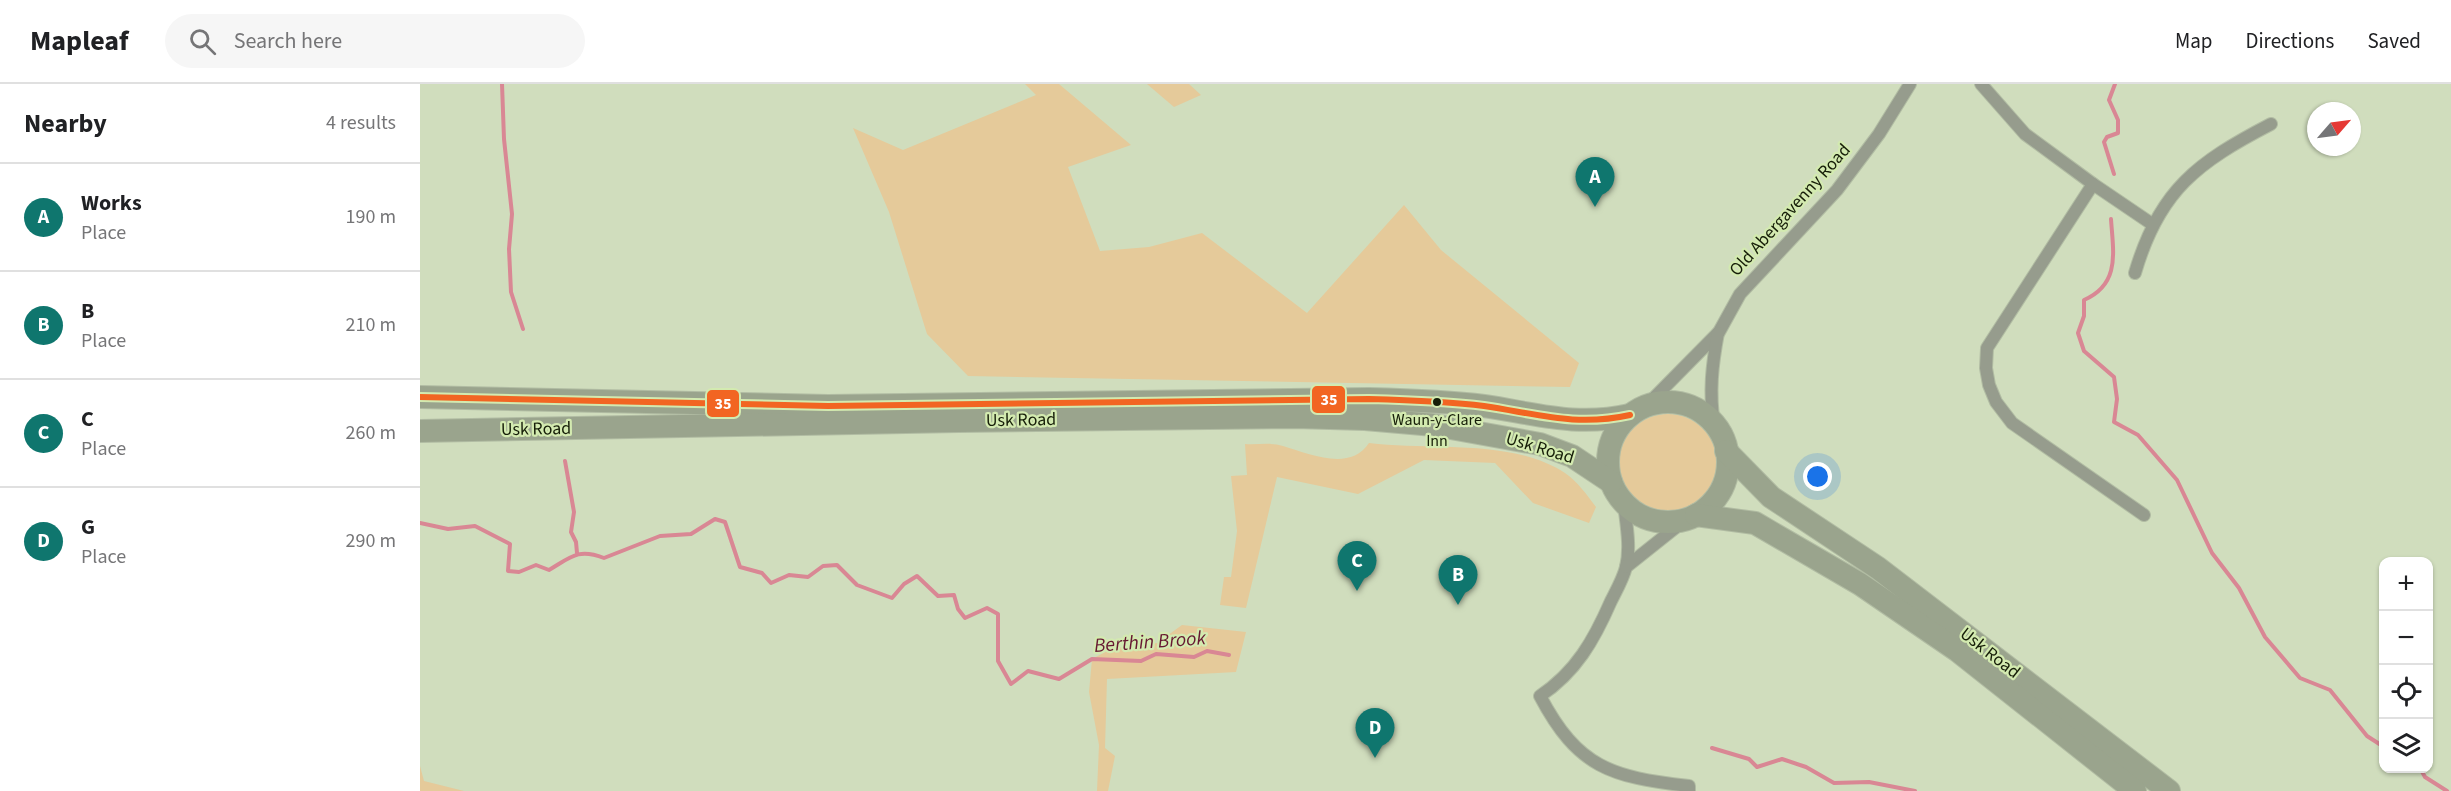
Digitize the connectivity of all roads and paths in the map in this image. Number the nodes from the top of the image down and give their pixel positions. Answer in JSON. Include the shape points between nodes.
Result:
{"nodes":[{"id":1,"x":1910,"y":84,"type":"edge"},
{"id":2,"x":1981,"y":84,"type":"edge"},
{"id":3,"x":2271,"y":124,"type":"dead end"},
{"id":4,"x":2093,"y":184,"type":"junction"},
{"id":5,"x":2152,"y":224,"type":"junction"},
{"id":6,"x":2135,"y":273,"type":"dead end"},
{"id":7,"x":1719,"y":332,"type":"junction"},
{"id":8,"x":420,"y":397,"type":"edge"},
{"id":9,"x":1637,"y":411,"type":"junction"},
{"id":10,"x":1714,"y":425,"type":"junction"},
{"id":11,"x":420,"y":431,"type":"edge"},
{"id":12,"x":1726,"y":451,"type":"junction"},
{"id":13,"x":1611,"y":482,"type":"junction"},
{"id":14,"x":1624,"y":503,"type":"junction"},
{"id":15,"x":2144,"y":515,"type":"dead end"},
{"id":16,"x":1691,"y":518,"type":"junction"},
{"id":17,"x":1626,"y":567,"type":"junction"},
{"id":18,"x":1689,"y":791,"type":"edge"},
{"id":19,"x":2135,"y":791,"type":"edge"},
{"id":20,"x":2169,"y":791,"type":"edge"}],
"edges":[{"from":1,"to":7,"type":"street","name":"Old Abergavenny Road","via":[[1879,135],[1837,190],[1740,294]]},
{"from":2,"to":4,"type":"street","via":[[2025,134]]},
{"from":3,"to":5,"type":"street","via":[[2225,148],[2188,177]]},
{"from":4,"to":5,"type":"street"},
{"from":4,"to":15,"type":"street","via":[[1987,348],[1986,368],[1996,402],[2012,423]]},
{"from":5,"to":6,"type":"street"},
{"from":7,"to":9,"type":"street"},
{"from":7,"to":10,"type":"street","via":[[1710,376]]},
{"from":8,"to":9,"type":"highway","name":"Usk Road","via":[[828,405],[1369,399],[1446,402],[1576,421],[1606,420]]},
{"from":9,"to":10,"type":"highway","via":[[1663,403],[1682,404],[1700,412]]},
{"from":9,"to":13,"type":"highway","via":[[1616,431],[1609,451]]},
{"from":10,"to":12,"type":"highway"},
{"from":11,"to":13,"type":"highway","name":"Usk Road","via":[[934,421],[1365,419],[1434,425],[1540,444],[1572,456]]},
{"from":12,"to":16,"type":"highway","via":[[1726,473],[1719,493]]},
{"from":12,"to":20,"type":"highway","name":"Usk Road","via":[[1771,497],[1878,568]]},
{"from":13,"to":14,"type":"highway"},
{"from":14,"to":16,"type":"highway","via":[[1652,520]]},
{"from":14,"to":17,"type":"street"},
{"from":16,"to":17,"type":"street"},
{"from":16,"to":19,"type":"highway","name":"Usk Road","via":[[1755,523],[1860,584],[1958,651]]},
{"from":17,"to":18,"type":"street","via":[[1586,651],[1562,679],[1540,696],[1564,736],[1600,767],[1642,780],[1689,786]]}]}
